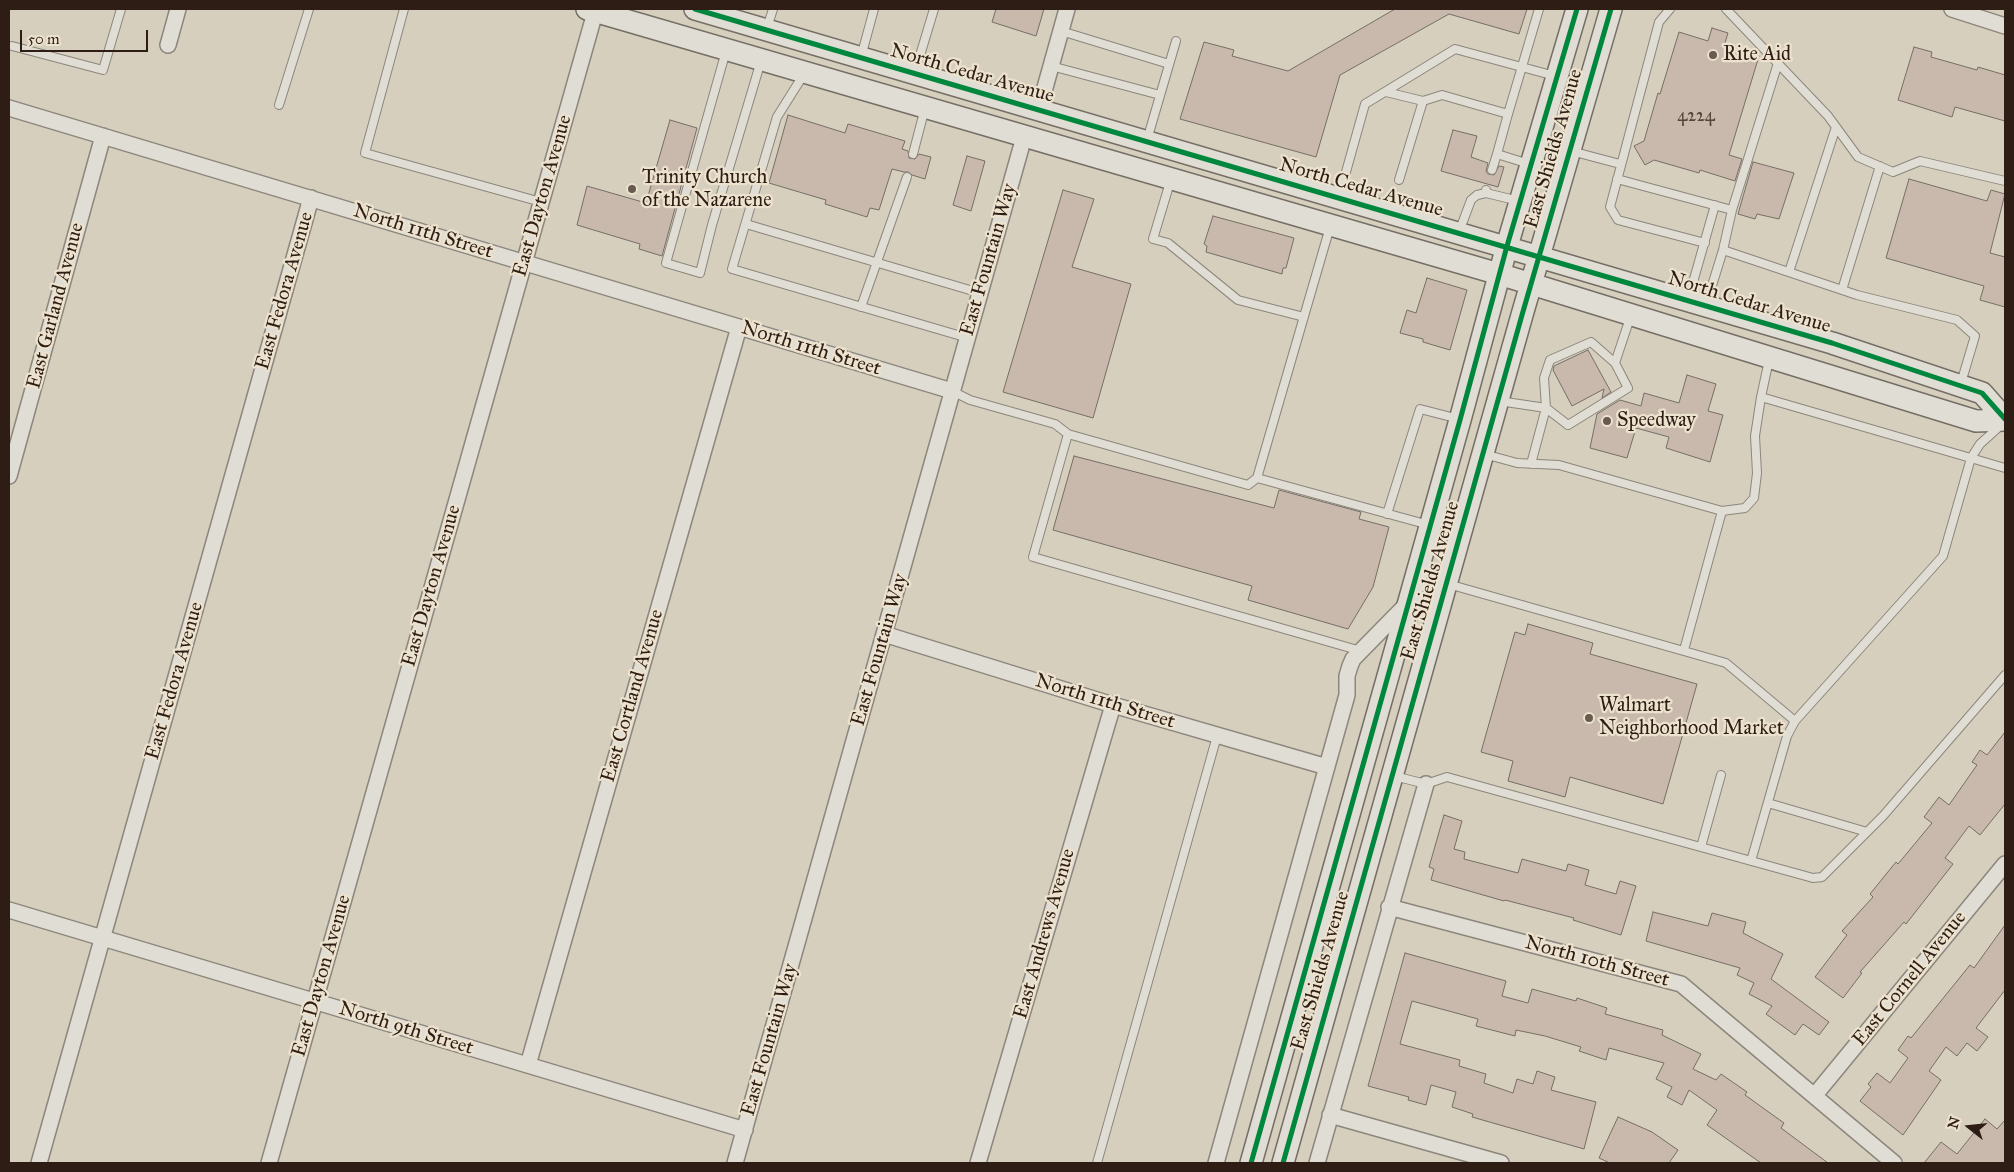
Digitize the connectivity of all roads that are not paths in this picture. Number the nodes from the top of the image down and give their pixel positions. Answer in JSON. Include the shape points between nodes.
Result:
{"nodes":[{"id":1,"x":120,"y":9,"type":"edge"},
{"id":2,"x":178,"y":9,"type":"edge"},
{"id":3,"x":308,"y":9,"type":"edge"},
{"id":4,"x":404,"y":9,"type":"edge"},
{"id":5,"x":696,"y":9,"type":"edge"},
{"id":6,"x":773,"y":9,"type":"edge"},
{"id":7,"x":874,"y":9,"type":"edge"},
{"id":8,"x":934,"y":9,"type":"edge"},
{"id":9,"x":1067,"y":9,"type":"edge"},
{"id":10,"x":1539,"y":9,"type":"edge"},
{"id":11,"x":1577,"y":9,"type":"edge"},
{"id":12,"x":1611,"y":9,"type":"edge"},
{"id":13,"x":1670,"y":9,"type":"edge"},
{"id":14,"x":1726,"y":9,"type":"edge"},
{"id":15,"x":1952,"y":9,"type":"edge"},
{"id":16,"x":593,"y":10,"type":"edge"},
{"id":17,"x":717,"y":12,"type":"edge"},
{"id":18,"x":2005,"y":26,"type":"edge"},
{"id":19,"x":767,"y":29,"type":"junction"},
{"id":20,"x":1061,"y":31,"type":"junction"},
{"id":21,"x":1176,"y":41,"type":"dead end"},
{"id":22,"x":168,"y":45,"type":"dead end"},
{"id":23,"x":12,"y":46,"type":"dead end"},
{"id":24,"x":726,"y":50,"type":"junction"},
{"id":25,"x":860,"y":57,"type":"junction"},
{"id":26,"x":762,"y":60,"type":"junction"},
{"id":27,"x":1778,"y":63,"type":"junction"},
{"id":28,"x":1169,"y":64,"type":"junction"},
{"id":29,"x":1051,"y":66,"type":"junction"},
{"id":30,"x":1522,"y":67,"type":"junction"},
{"id":31,"x":805,"y":72,"type":"junction"},
{"id":32,"x":915,"y":72,"type":"junction"},
{"id":33,"x":1557,"y":77,"type":"junction"},
{"id":34,"x":1386,"y":92,"type":"junction"},
{"id":35,"x":1160,"y":96,"type":"junction"},
{"id":36,"x":1423,"y":101,"type":"junction"},
{"id":37,"x":279,"y":105,"type":"dead end"},
{"id":38,"x":9,"y":108,"type":"edge"},
{"id":39,"x":925,"y":108,"type":"junction"},
{"id":40,"x":1039,"y":108,"type":"junction"},
{"id":41,"x":1508,"y":114,"type":"junction"},
{"id":42,"x":1836,"y":127,"type":"junction"},
{"id":43,"x":103,"y":136,"type":"junction"},
{"id":44,"x":1024,"y":136,"type":"junction"},
{"id":45,"x":1147,"y":140,"type":"junction"},
{"id":46,"x":1569,"y":151,"type":"junction"},
{"id":47,"x":913,"y":154,"type":"dead end"},
{"id":48,"x":1496,"y":154,"type":"junction"},
{"id":49,"x":1531,"y":164,"type":"junction"},
{"id":50,"x":1620,"y":164,"type":"junction"},
{"id":51,"x":1880,"y":166,"type":"junction"},
{"id":52,"x":1492,"y":170,"type":"dead end"},
{"id":53,"x":907,"y":177,"type":"dead end"},
{"id":54,"x":1171,"y":179,"type":"junction"},
{"id":55,"x":1618,"y":179,"type":"junction"},
{"id":56,"x":1400,"y":180,"type":"dead end"},
{"id":57,"x":2005,"y":181,"type":"edge"},
{"id":58,"x":1339,"y":197,"type":"junction"},
{"id":59,"x":311,"y":198,"type":"junction"},
{"id":60,"x":1520,"y":201,"type":"junction"},
{"id":61,"x":541,"y":202,"type":"junction"},
{"id":62,"x":1715,"y":206,"type":"junction"},
{"id":63,"x":1732,"y":210,"type":"junction"},
{"id":64,"x":746,"y":224,"type":"junction"},
{"id":65,"x":1330,"y":225,"type":"junction"},
{"id":66,"x":1459,"y":232,"type":"junction"},
{"id":67,"x":1705,"y":243,"type":"junction"},
{"id":68,"x":1507,"y":246,"type":"junction"},
{"id":69,"x":1723,"y":250,"type":"junction"},
{"id":70,"x":1539,"y":256,"type":"junction"},
{"id":71,"x":524,"y":262,"type":"junction"},
{"id":72,"x":875,"y":262,"type":"junction"},
{"id":73,"x":1789,"y":272,"type":"junction"},
{"id":74,"x":1499,"y":274,"type":"junction"},
{"id":75,"x":1531,"y":284,"type":"junction"},
{"id":76,"x":1842,"y":290,"type":"junction"},
{"id":77,"x":980,"y":293,"type":"junction"},
{"id":78,"x":1697,"y":303,"type":"junction"},
{"id":79,"x":861,"y":307,"type":"junction"},
{"id":80,"x":1632,"y":315,"type":"junction"},
{"id":81,"x":1304,"y":317,"type":"junction"},
{"id":82,"x":739,"y":327,"type":"junction"},
{"id":83,"x":968,"y":338,"type":"junction"},
{"id":84,"x":1870,"y":356,"type":"junction"},
{"id":85,"x":1769,"y":358,"type":"junction"},
{"id":86,"x":1615,"y":363,"type":"junction"},
{"id":87,"x":1960,"y":385,"type":"junction"},
{"id":88,"x":952,"y":391,"type":"junction"},
{"id":89,"x":1761,"y":397,"type":"junction"},
{"id":90,"x":1497,"y":401,"type":"junction"},
{"id":91,"x":1546,"y":408,"type":"junction"},
{"id":92,"x":1460,"y":420,"type":"junction"},
{"id":93,"x":2005,"y":420,"type":"edge"},
{"id":94,"x":1068,"y":434,"type":"junction"},
{"id":95,"x":1482,"y":454,"type":"junction"},
{"id":96,"x":1971,"y":458,"type":"junction"},
{"id":97,"x":1531,"y":464,"type":"junction"},
{"id":98,"x":2005,"y":468,"type":"edge"},
{"id":99,"x":9,"y":476,"type":"edge"},
{"id":100,"x":1257,"y":478,"type":"junction"},
{"id":101,"x":1722,"y":511,"type":"junction"},
{"id":102,"x":1386,"y":514,"type":"junction"},
{"id":103,"x":1430,"y":526,"type":"junction"},
{"id":104,"x":1446,"y":584,"type":"junction"},
{"id":105,"x":1409,"y":602,"type":"junction"},
{"id":106,"x":884,"y":634,"type":"junction"},
{"id":107,"x":1684,"y":650,"type":"junction"},
{"id":108,"x":1361,"y":651,"type":"junction"},
{"id":109,"x":1392,"y":661,"type":"junction"},
{"id":110,"x":2005,"y":675,"type":"edge"},
{"id":111,"x":1113,"y":705,"type":"junction"},
{"id":112,"x":1795,"y":721,"type":"junction"},
{"id":113,"x":1217,"y":736,"type":"junction"},
{"id":114,"x":1326,"y":767,"type":"junction"},
{"id":115,"x":1392,"y":775,"type":"junction"},
{"id":116,"x":1721,"y":775,"type":"dead end"},
{"id":117,"x":1426,"y":784,"type":"junction"},
{"id":118,"x":1768,"y":803,"type":"junction"},
{"id":119,"x":1868,"y":832,"type":"junction"},
{"id":120,"x":1701,"y":847,"type":"junction"},
{"id":121,"x":1751,"y":861,"type":"junction"},
{"id":122,"x":2005,"y":864,"type":"edge"},
{"id":123,"x":1359,"y":890,"type":"junction"},
{"id":124,"x":1389,"y":907,"type":"junction"},
{"id":125,"x":9,"y":910,"type":"edge"},
{"id":126,"x":102,"y":938,"type":"junction"},
{"id":127,"x":315,"y":1002,"type":"junction"},
{"id":128,"x":528,"y":1065,"type":"junction"},
{"id":129,"x":1814,"y":1095,"type":"junction"},
{"id":130,"x":1330,"y":1115,"type":"junction"},
{"id":131,"x":745,"y":1130,"type":"junction"},
{"id":132,"x":39,"y":1163,"type":"edge"},
{"id":133,"x":269,"y":1163,"type":"edge"},
{"id":134,"x":736,"y":1163,"type":"edge"},
{"id":135,"x":978,"y":1163,"type":"edge"},
{"id":136,"x":1097,"y":1163,"type":"edge"},
{"id":137,"x":1216,"y":1163,"type":"edge"},
{"id":138,"x":1251,"y":1163,"type":"edge"},
{"id":139,"x":1283,"y":1163,"type":"edge"},
{"id":140,"x":1317,"y":1163,"type":"edge"},
{"id":141,"x":1501,"y":1163,"type":"edge"},
{"id":142,"x":1894,"y":1163,"type":"edge"}],
"edges":[{"from":1,"to":23,"type":"lane","via":[[103,70]]},
{"from":2,"to":22,"type":"street"},
{"from":3,"to":37,"type":"lane"},
{"from":4,"to":61,"type":"lane","via":[[365,153]]},
{"from":5,"to":17,"type":"main road","name":"North Cedar Avenue"},
{"from":6,"to":19,"type":"lane"},
{"from":7,"to":25,"type":"lane"},
{"from":8,"to":32,"type":"lane"},
{"from":9,"to":20,"type":"street"},
{"from":10,"to":30,"type":"lane"},
{"from":11,"to":33,"type":"main road","name":"East Shields Avenue"},
{"from":12,"to":46,"type":"main road","name":"East Shields Avenue"},
{"from":13,"to":50,"type":"lane","via":[[1659,22]]},
{"from":14,"to":27,"type":"lane"},
{"from":15,"to":18,"type":"street"},
{"from":16,"to":24,"type":"main road"},
{"from":16,"to":61,"type":"street","name":"East Dayton Avenue"},
{"from":17,"to":19,"type":"main road","name":"North Cedar Avenue"},
{"from":19,"to":25,"type":"main road","name":"North Cedar Avenue"},
{"from":20,"to":28,"type":"lane"},
{"from":20,"to":29,"type":"street"},
{"from":21,"to":28,"type":"lane"},
{"from":24,"to":26,"type":"main road"},
{"from":24,"to":26,"type":"lane","via":[[666,263],[700,272]]},
{"from":25,"to":32,"type":"main road","name":"North Cedar Avenue"},
{"from":26,"to":31,"type":"main road"},
{"from":27,"to":42,"type":"lane"},
{"from":27,"to":63,"type":"lane"},
{"from":28,"to":35,"type":"lane"},
{"from":29,"to":35,"type":"lane"},
{"from":29,"to":40,"type":"street"},
{"from":30,"to":33,"type":"lane"},
{"from":30,"to":34,"type":"lane","via":[[1455,49]]},
{"from":30,"to":41,"type":"lane"},
{"from":31,"to":39,"type":"main road"},
{"from":31,"to":64,"type":"lane","via":[[778,117]]},
{"from":32,"to":40,"type":"main road","name":"North Cedar Avenue"},
{"from":33,"to":49,"type":"main road","name":"East Shields Avenue"},
{"from":34,"to":36,"type":"lane"},
{"from":34,"to":58,"type":"lane","via":[[1365,104]]},
{"from":35,"to":45,"type":"lane"},
{"from":36,"to":41,"type":"lane","via":[[1442,95]]},
{"from":36,"to":56,"type":"lane"},
{"from":38,"to":43,"type":"street","name":"North 11th Street"},
{"from":39,"to":40,"type":"main road","via":[[942,100],[1018,121],[1032,117]]},
{"from":39,"to":44,"type":"main road"},
{"from":39,"to":47,"type":"lane"},
{"from":40,"to":45,"type":"main road","name":"North Cedar Avenue"},
{"from":41,"to":48,"type":"lane"},
{"from":42,"to":51,"type":"lane","via":[[1858,157]]},
{"from":42,"to":73,"type":"lane"},
{"from":43,"to":59,"type":"street","name":"North 11th Street"},
{"from":43,"to":99,"type":"street","name":"East Garland Avenue"},
{"from":44,"to":45,"type":"main road","via":[[1032,128],[1048,125],[1125,148]]},
{"from":44,"to":54,"type":"main road"},
{"from":44,"to":77,"type":"street","name":"East Fountain Way"},
{"from":45,"to":58,"type":"main road","name":"North Cedar Avenue"},
{"from":46,"to":50,"type":"lane"},
{"from":46,"to":70,"type":"main road","name":"East Shields Avenue"},
{"from":48,"to":49,"type":"lane"},
{"from":48,"to":52,"type":"lane"},
{"from":49,"to":60,"type":"main road","name":"East Shields Avenue"},
{"from":50,"to":55,"type":"lane"},
{"from":51,"to":57,"type":"lane","via":[[1893,172],[1920,161]]},
{"from":51,"to":76,"type":"lane"},
{"from":53,"to":72,"type":"lane","via":[[889,232]]},
{"from":54,"to":58,"type":"main road","via":[[1190,172],[1322,204]]},
{"from":54,"to":65,"type":"main road"},
{"from":54,"to":81,"type":"lane","via":[[1153,239],[1168,243],[1238,300]]},
{"from":55,"to":62,"type":"lane"},
{"from":55,"to":67,"type":"lane","via":[[1610,207],[1618,220]]},
{"from":58,"to":66,"type":"main road","name":"North Cedar Avenue"},
{"from":59,"to":71,"type":"street","name":"North 11th Street"},
{"from":59,"to":126,"type":"street","name":"East Fedora Avenue"},
{"from":60,"to":66,"type":"lane","via":[[1486,192],[1477,195],[1471,200]]},
{"from":60,"to":68,"type":"main road","name":"East Shields Avenue"},
{"from":61,"to":71,"type":"street","name":"East Dayton Avenue"},
{"from":62,"to":63,"type":"lane"},
{"from":62,"to":67,"type":"lane"},
{"from":63,"to":69,"type":"lane"},
{"from":64,"to":72,"type":"lane"},
{"from":64,"to":79,"type":"lane","via":[[732,270]]},
{"from":65,"to":74,"type":"main road"},
{"from":65,"to":81,"type":"lane"},
{"from":66,"to":68,"type":"main road","name":"North Cedar Avenue"},
{"from":67,"to":78,"type":"lane"},
{"from":68,"to":70,"type":"main road","name":"North Cedar Avenue"},
{"from":68,"to":74,"type":"main road","name":"East Shields Avenue"},
{"from":69,"to":73,"type":"lane"},
{"from":69,"to":78,"type":"lane"},
{"from":70,"to":75,"type":"main road","name":"East Shields Avenue"},
{"from":70,"to":78,"type":"main road","name":"North Cedar Avenue"},
{"from":71,"to":82,"type":"street","name":"North 11th Street"},
{"from":71,"to":127,"type":"street","name":"East Dayton Avenue"},
{"from":72,"to":77,"type":"lane"},
{"from":72,"to":79,"type":"lane"},
{"from":73,"to":76,"type":"lane"},
{"from":74,"to":75,"type":"main road"},
{"from":74,"to":92,"type":"main road","name":"East Shields Avenue"},
{"from":75,"to":80,"type":"main road"},
{"from":75,"to":90,"type":"main road","name":"East Shields Avenue"},
{"from":76,"to":87,"type":"lane","via":[[1957,320],[1975,336]]},
{"from":77,"to":83,"type":"street","name":"East Fountain Way"},
{"from":78,"to":84,"type":"main road","name":"North Cedar Avenue"},
{"from":79,"to":83,"type":"lane"},
{"from":80,"to":85,"type":"main road"},
{"from":80,"to":86,"type":"lane"},
{"from":81,"to":100,"type":"lane"},
{"from":82,"to":88,"type":"street","name":"North 11th Street"},
{"from":82,"to":128,"type":"street","name":"East Cortland Avenue"},
{"from":83,"to":88,"type":"street","name":"East Fountain Way"},
{"from":84,"to":85,"type":"main road","via":[[1839,360],[1796,345],[1783,345],[1776,347]]},
{"from":84,"to":87,"type":"main road","name":"North Cedar Avenue"},
{"from":85,"to":89,"type":"lane"},
{"from":85,"to":93,"type":"main road","via":[[1976,421]]},
{"from":86,"to":91,"type":"lane","via":[[1591,342],[1550,360],[1544,378]]},
{"from":86,"to":91,"type":"lane","via":[[1628,388],[1568,425]]},
{"from":87,"to":93,"type":"main road","name":"North Cedar Avenue","via":[[1982,393]]},
{"from":88,"to":94,"type":"lane","via":[[970,400],[1055,424]]},
{"from":88,"to":106,"type":"street","name":"East Fountain Way"},
{"from":89,"to":96,"type":"lane"},
{"from":89,"to":101,"type":"lane","via":[[1754,498],[1745,508]]},
{"from":90,"to":91,"type":"lane"},
{"from":90,"to":95,"type":"main road","name":"East Shields Avenue"},
{"from":91,"to":97,"type":"lane"},
{"from":92,"to":102,"type":"lane","via":[[1420,409]]},
{"from":92,"to":103,"type":"main road","name":"East Shields Avenue"},
{"from":93,"to":96,"type":"lane","via":[[1980,444]]},
{"from":94,"to":100,"type":"lane","via":[[1248,485]]},
{"from":94,"to":108,"type":"lane","via":[[1033,557]]},
{"from":95,"to":97,"type":"lane"},
{"from":95,"to":104,"type":"main road","name":"East Shields Avenue"},
{"from":96,"to":98,"type":"lane"},
{"from":96,"to":112,"type":"lane","via":[[1943,556]]},
{"from":97,"to":101,"type":"lane","via":[[1559,465]]},
{"from":100,"to":102,"type":"lane"},
{"from":101,"to":107,"type":"lane"},
{"from":102,"to":103,"type":"lane"},
{"from":103,"to":104,"type":"main road","via":[[1440,538],[1436,567]]},
{"from":103,"to":105,"type":"main road","name":"East Shields Avenue"},
{"from":104,"to":107,"type":"lane"},
{"from":104,"to":115,"type":"main road","name":"East Shields Avenue"},
{"from":105,"to":108,"type":"street"},
{"from":105,"to":109,"type":"main road","name":"East Shields Avenue"},
{"from":106,"to":111,"type":"street","name":"North 11th Street"},
{"from":106,"to":131,"type":"street","name":"East Fountain Way"},
{"from":107,"to":112,"type":"lane","via":[[1726,663]]},
{"from":108,"to":114,"type":"street","via":[[1350,666],[1347,695]]},
{"from":109,"to":123,"type":"main road","via":[[1384,742],[1348,868],[1348,877]]},
{"from":109,"to":138,"type":"main road","name":"East Shields Avenue"},
{"from":110,"to":119,"type":"lane"},
{"from":111,"to":113,"type":"street","name":"North 11th Street"},
{"from":111,"to":135,"type":"street","name":"East Andrews Avenue"},
{"from":112,"to":118,"type":"lane","via":[[1787,736]]},
{"from":113,"to":114,"type":"street","name":"North 11th Street"},
{"from":113,"to":136,"type":"lane"},
{"from":114,"to":137,"type":"street"},
{"from":115,"to":117,"type":"lane"},
{"from":115,"to":123,"type":"main road","name":"East Shields Avenue"},
{"from":116,"to":120,"type":"lane"},
{"from":117,"to":120,"type":"lane","via":[[1447,777]]},
{"from":117,"to":124,"type":"street"},
{"from":118,"to":119,"type":"lane"},
{"from":118,"to":121,"type":"lane"},
{"from":119,"to":121,"type":"lane","via":[[1822,877],[1813,878]]},
{"from":120,"to":121,"type":"lane"},
{"from":122,"to":129,"type":"street","name":"East Cornell Avenue"},
{"from":123,"to":139,"type":"main road","name":"East Shields Avenue"},
{"from":124,"to":129,"type":"street","name":"North 10th Street","via":[[1681,984]]},
{"from":124,"to":130,"type":"street"},
{"from":125,"to":126,"type":"street","name":"North 9th Street"},
{"from":126,"to":127,"type":"street","name":"North 9th Street"},
{"from":126,"to":132,"type":"street","name":"East Fedora Avenue"},
{"from":127,"to":128,"type":"street","name":"North 9th Street"},
{"from":127,"to":133,"type":"street","name":"East Dayton Avenue"},
{"from":128,"to":131,"type":"street","name":"North 9th Street"},
{"from":129,"to":142,"type":"street","name":"North 10th Street"},
{"from":130,"to":140,"type":"street"},
{"from":130,"to":141,"type":"street"},
{"from":131,"to":134,"type":"street","name":"East Fountain Way"}]}
